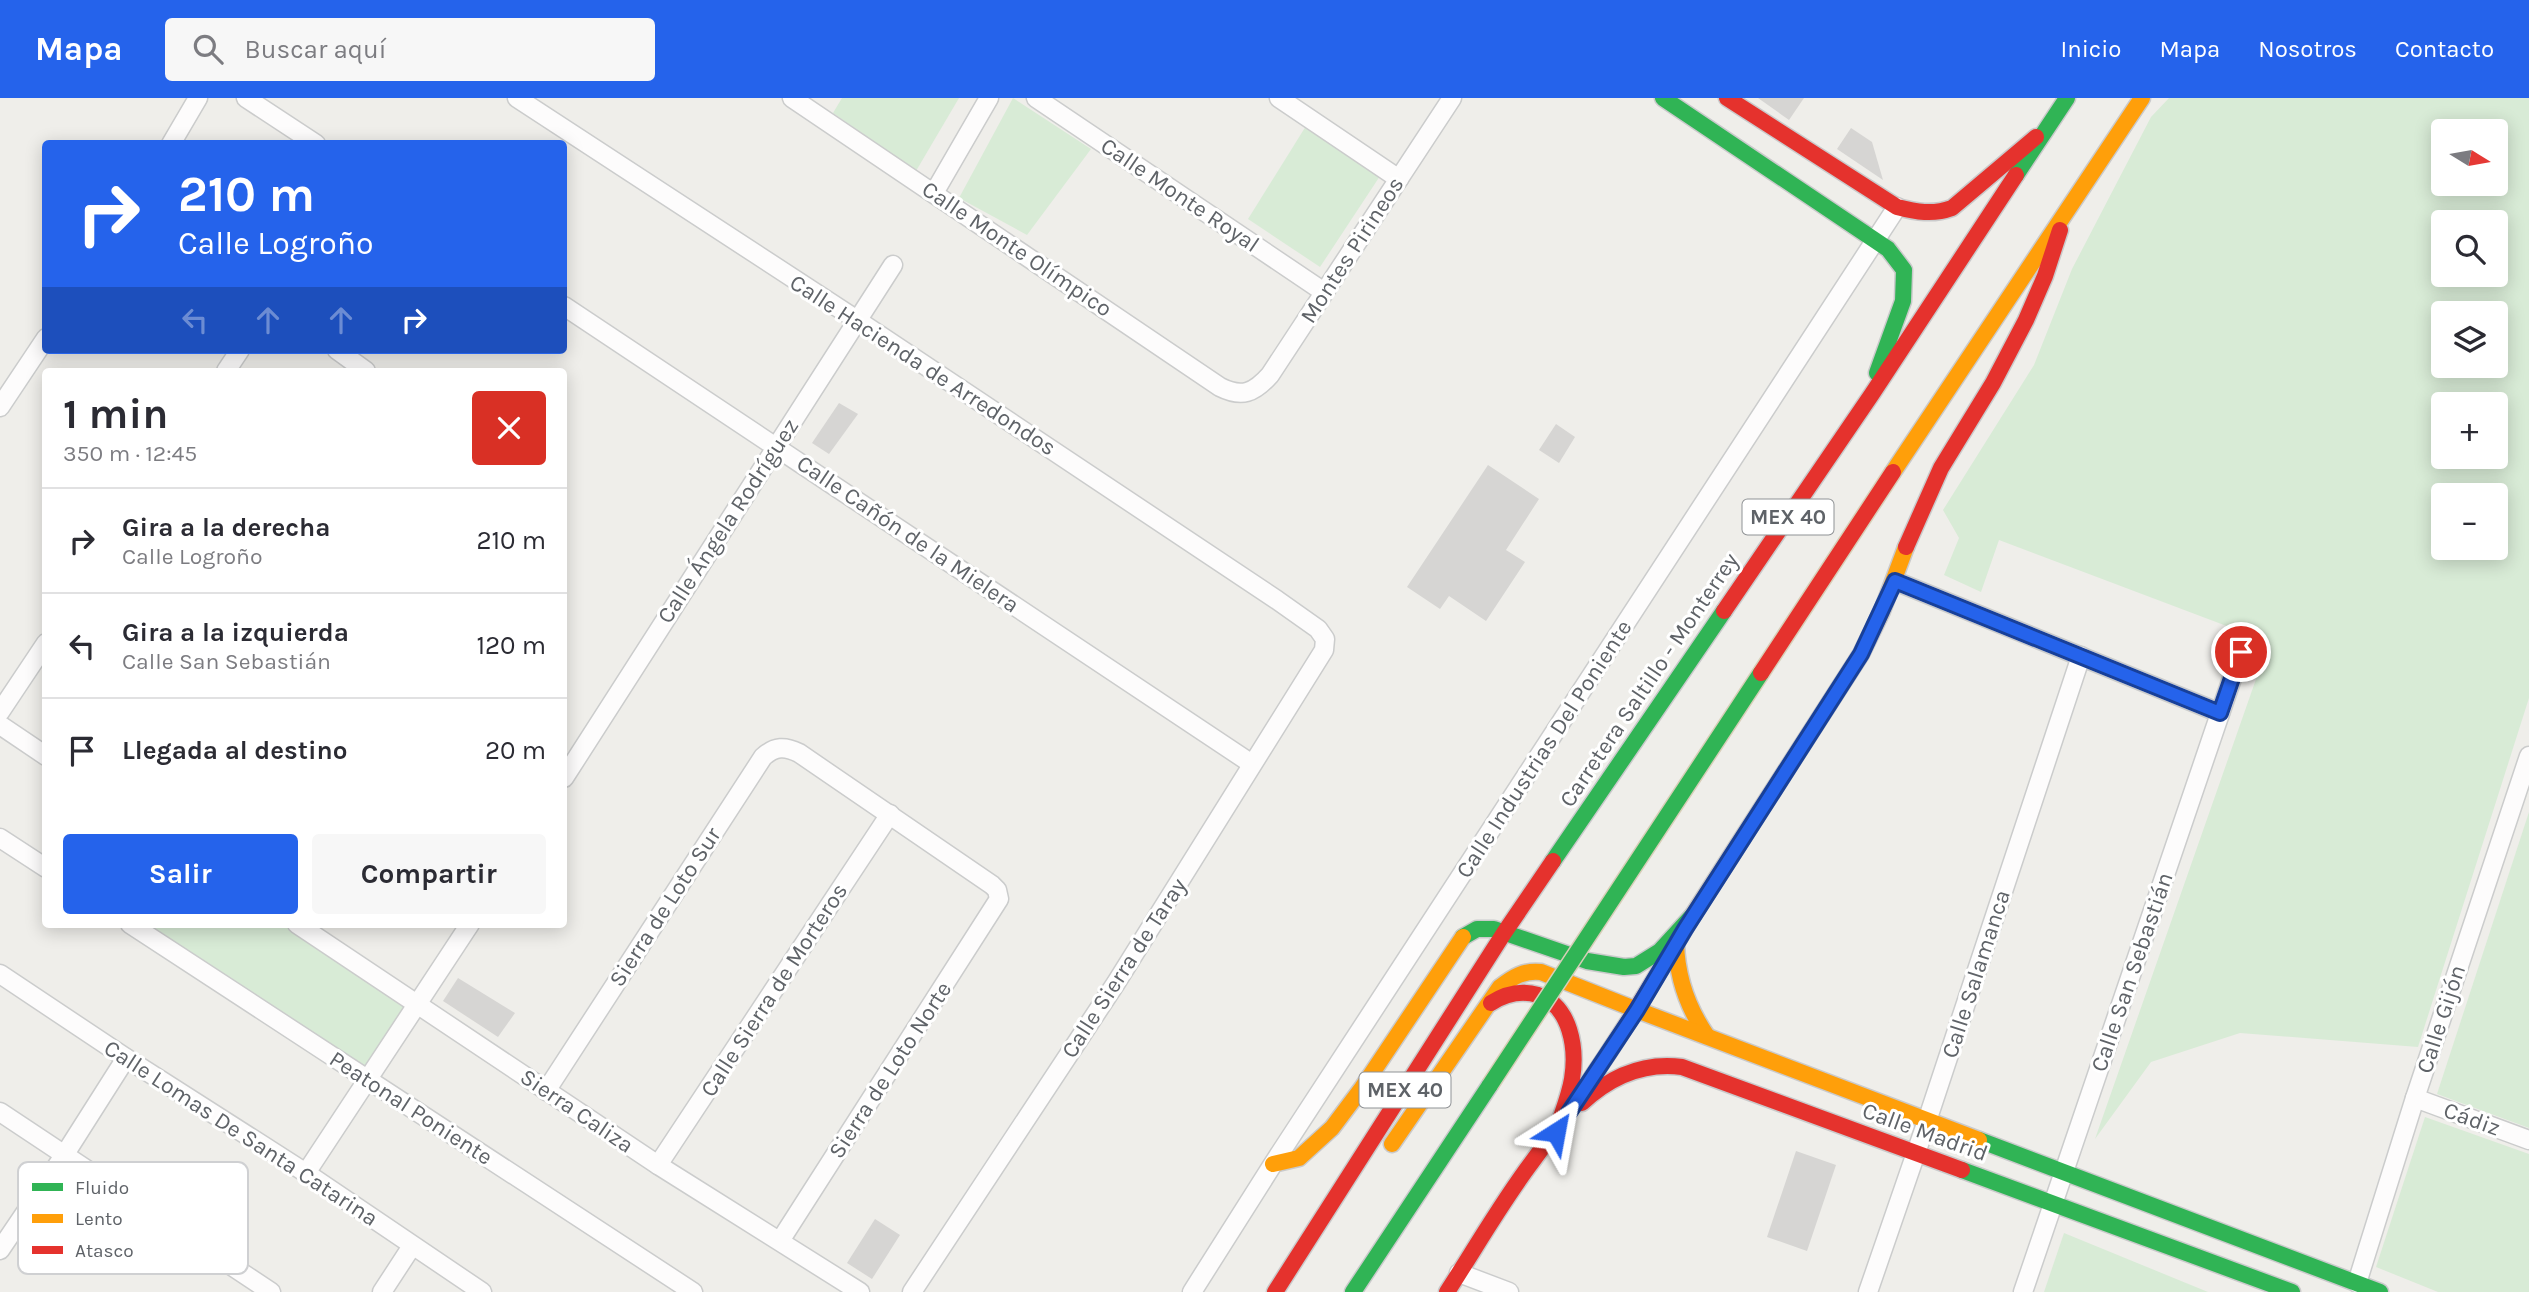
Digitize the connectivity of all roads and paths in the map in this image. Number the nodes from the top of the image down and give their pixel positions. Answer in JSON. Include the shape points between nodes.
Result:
{"nodes":[{"id":1,"x":198,"y":98,"type":"edge"},
{"id":2,"x":246,"y":98,"type":"edge"},
{"id":3,"x":517,"y":98,"type":"edge"},
{"id":4,"x":792,"y":98,"type":"edge"},
{"id":5,"x":989,"y":98,"type":"edge"},
{"id":6,"x":1036,"y":98,"type":"edge"},
{"id":7,"x":1279,"y":98,"type":"edge"},
{"id":8,"x":1452,"y":98,"type":"edge"},
{"id":9,"x":1663,"y":98,"type":"edge"},
{"id":10,"x":1727,"y":98,"type":"edge"},
{"id":11,"x":2067,"y":98,"type":"edge"},
{"id":12,"x":2143,"y":98,"type":"edge"},
{"id":13,"x":2049,"y":125,"type":"junction"},
{"id":14,"x":173,"y":140,"type":"edge"},
{"id":15,"x":310,"y":140,"type":"edge"},
{"id":16,"x":1399,"y":179,"type":"junction"},
{"id":17,"x":934,"y":194,"type":"junction"},
{"id":18,"x":1897,"y":207,"type":"junction"},
{"id":19,"x":2062,"y":222,"type":"junction"},
{"id":20,"x":1875,"y":240,"type":"junction"},
{"id":21,"x":893,"y":265,"type":"dead end"},
{"id":22,"x":1324,"y":292,"type":"junction"},
{"id":23,"x":567,"y":308,"type":"edge"},
{"id":24,"x":857,"y":320,"type":"junction"},
{"id":25,"x":42,"y":344,"type":"edge"},
{"id":26,"x":343,"y":354,"type":"edge"},
{"id":27,"x":362,"y":368,"type":"edge"},
{"id":28,"x":1244,"y":394,"type":"joint"},
{"id":29,"x":1872,"y":394,"type":"junction"},
{"id":30,"x":0,"y":407,"type":"edge"},
{"id":31,"x":776,"y":446,"type":"junction"},
{"id":32,"x":1895,"y":581,"type":"junction"},
{"id":33,"x":1325,"y":639,"type":"joint"},
{"id":34,"x":42,"y":649,"type":"edge"},
{"id":35,"x":2241,"y":652,"type":"dead end"},
{"id":36,"x":2081,"y":656,"type":"junction"},
{"id":37,"x":0,"y":712,"type":"edge"},
{"id":38,"x":2220,"y":713,"type":"junction"},
{"id":39,"x":0,"y":725,"type":"edge"},
{"id":40,"x":42,"y":753,"type":"edge"},
{"id":41,"x":2529,"y":756,"type":"edge"},
{"id":42,"x":1252,"y":764,"type":"junction"},
{"id":43,"x":567,"y":773,"type":"edge"},
{"id":44,"x":890,"y":814,"type":"junction"},
{"id":45,"x":0,"y":838,"type":"edge"},
{"id":46,"x":42,"y":865,"type":"edge"},
{"id":47,"x":1693,"y":915,"type":"junction"},
{"id":48,"x":136,"y":928,"type":"edge"},
{"id":49,"x":303,"y":928,"type":"edge"},
{"id":50,"x":467,"y":928,"type":"edge"},
{"id":51,"x":1504,"y":933,"type":"junction"},
{"id":52,"x":1676,"y":943,"type":"junction"},
{"id":53,"x":0,"y":974,"type":"edge"},
{"id":54,"x":1489,"y":1004,"type":"junction"},
{"id":55,"x":418,"y":1005,"type":"junction"},
{"id":56,"x":1637,"y":1010,"type":"junction"},
{"id":57,"x":1707,"y":1036,"type":"junction"},
{"id":58,"x":125,"y":1058,"type":"junction"},
{"id":59,"x":369,"y":1080,"type":"junction"},
{"id":60,"x":545,"y":1091,"type":"junction"},
{"id":61,"x":2415,"y":1098,"type":"junction"},
{"id":62,"x":0,"y":1112,"type":"edge"},
{"id":63,"x":1927,"y":1121,"type":"junction"},
{"id":64,"x":1556,"y":1132,"type":"junction"},
{"id":65,"x":2529,"y":1140,"type":"edge"},
{"id":66,"x":1916,"y":1153,"type":"junction"},
{"id":67,"x":65,"y":1154,"type":"junction"},
{"id":68,"x":60,"y":1162,"type":"edge"},
{"id":69,"x":76,"y":1162,"type":"edge"},
{"id":70,"x":1379,"y":1162,"type":"dead end"},
{"id":71,"x":1273,"y":1164,"type":"junction"},
{"id":72,"x":658,"y":1165,"type":"junction"},
{"id":73,"x":306,"y":1173,"type":"junction"},
{"id":74,"x":2064,"y":1173,"type":"junction"},
{"id":75,"x":1358,"y":1192,"type":"dead end"},
{"id":76,"x":2054,"y":1205,"type":"junction"},
{"id":77,"x":18,"y":1223,"type":"edge"},
{"id":78,"x":780,"y":1241,"type":"junction"},
{"id":79,"x":412,"y":1246,"type":"junction"},
{"id":80,"x":1306,"y":1247,"type":"junction"},
{"id":81,"x":0,"y":1250,"type":"edge"},
{"id":82,"x":1459,"y":1273,"type":"junction"},
{"id":83,"x":243,"y":1274,"type":"edge"},
{"id":84,"x":2357,"y":1283,"type":"junction"},
{"id":85,"x":832,"y":1285,"type":"edge"},
{"id":86,"x":271,"y":1292,"type":"edge"},
{"id":87,"x":382,"y":1292,"type":"edge"},
{"id":88,"x":482,"y":1292,"type":"edge"},
{"id":89,"x":693,"y":1292,"type":"edge"},
{"id":90,"x":860,"y":1292,"type":"edge"},
{"id":91,"x":912,"y":1292,"type":"edge"},
{"id":92,"x":1192,"y":1292,"type":"edge"},
{"id":93,"x":1275,"y":1292,"type":"edge"},
{"id":94,"x":1353,"y":1292,"type":"edge"},
{"id":95,"x":1447,"y":1292,"type":"edge"},
{"id":96,"x":1509,"y":1292,"type":"edge"},
{"id":97,"x":1868,"y":1292,"type":"edge"},
{"id":98,"x":2023,"y":1292,"type":"edge"},
{"id":99,"x":2292,"y":1292,"type":"edge"},
{"id":100,"x":2380,"y":1292,"type":"edge"}],
"edges":[{"from":1,"to":14,"type":"street"},
{"from":2,"to":15,"type":"street"},
{"from":3,"to":24,"type":"street","name":"Calle Hacienda de Arredondos"},
{"from":4,"to":17,"type":"street","name":"Calle Monte Olímpico"},
{"from":5,"to":17,"type":"street"},
{"from":6,"to":22,"type":"street","name":"Calle Monte Royal"},
{"from":7,"to":16,"type":"street"},
{"from":8,"to":16,"type":"street","name":"Montes Pirineos"},
{"from":9,"to":20,"type":"main road"},
{"from":10,"to":18,"type":"main road"},
{"from":11,"to":13,"type":"main road","name":"Carretera Saltillo - Monterrey","number":"MEX 40"},
{"from":12,"to":19,"type":"main road","number":"MEX 40"},
{"from":13,"to":18,"type":"main road","via":[[1952,208],[1926,215]]},
{"from":13,"to":29,"type":"main road","name":"Carretera Saltillo - Monterrey","number":"MEX 40"},
{"from":16,"to":22,"type":"street","name":"Montes Pirineos"},
{"from":17,"to":28,"type":"street","name":"Calle Monte Olímpico","via":[[1220,387]]},
{"from":18,"to":20,"type":"street","name":"Calle Industrias Del Poniente"},
{"from":19,"to":32,"type":"main road","via":[[2015,345],[1937,474]]},
{"from":19,"to":94,"type":"main road","number":"MEX 40","bridge":true},
{"from":20,"to":29,"type":"main road","via":[[1904,270],[1905,284],[1899,317]]},
{"from":20,"to":71,"type":"street","name":"Calle Industrias Del Poniente"},
{"from":21,"to":24,"type":"street","name":"Calle Ángela Rodríguez"},
{"from":22,"to":28,"type":"street","name":"Montes Pirineos","via":[[1270,375]]},
{"from":23,"to":31,"type":"street","name":"Calle Cañón de la Mielera"},
{"from":24,"to":31,"type":"street","name":"Calle Ángela Rodríguez"},
{"from":24,"to":33,"type":"street","name":"Calle Hacienda de Arredondos","via":[[1278,600]]},
{"from":25,"to":30,"type":"street"},
{"from":26,"to":27,"type":"street"},
{"from":29,"to":51,"type":"main road","name":"Carretera Saltillo - Monterrey","number":"MEX 40"},
{"from":31,"to":42,"type":"street","name":"Calle Cañón de la Mielera"},
{"from":31,"to":43,"type":"street","name":"Calle Ángela Rodríguez"},
{"from":32,"to":36,"type":"street"},
{"from":32,"to":47,"type":"main road","via":[[1861,654]]},
{"from":33,"to":42,"type":"street","name":"Calle Sierra de Taray","via":[[1324,650]]},
{"from":34,"to":37,"type":"street"},
{"from":35,"to":38,"type":"street","name":"Calle San Sebastián"},
{"from":36,"to":38,"type":"street"},
{"from":36,"to":63,"type":"street","name":"Calle Salamanca"},
{"from":38,"to":74,"type":"street","name":"Calle San Sebastián"},
{"from":39,"to":40,"type":"street"},
{"from":41,"to":61,"type":"street","name":"Calle Gijón"},
{"from":42,"to":91,"type":"street","name":"Calle Sierra de Taray","via":[[1116,983]]},
{"from":44,"to":60,"type":"street","name":"Sierra de Loto Sur","via":[[788,748],[776,748],[763,757]]},
{"from":44,"to":72,"type":"street","name":"Calle Sierra de Morteros"},
{"from":44,"to":78,"type":"street","name":"Sierra de Loto Norte","via":[[992,885],[999,899]]},
{"from":45,"to":46,"type":"street"},
{"from":47,"to":51,"type":"main road","via":[[1644,962],[1625,968],[1595,963]]},
{"from":47,"to":52,"type":"main road"},
{"from":48,"to":59,"type":"street","name":"Peatonal Poniente"},
{"from":49,"to":55,"type":"street","name":"Sierra Caliza"},
{"from":50,"to":55,"type":"street"},
{"from":51,"to":71,"type":"main road","via":[[1481,927],[1467,933],[1332,1128],[1299,1158]]},
{"from":51,"to":80,"type":"main road","name":"Carretera Saltillo - Monterrey","number":"MEX 40"},
{"from":52,"to":56,"type":"main road"},
{"from":52,"to":57,"type":"main road","via":[[1679,983]]},
{"from":53,"to":58,"type":"street","name":"Calle Lomas De Santa Catarina"},
{"from":54,"to":56,"type":"main road","name":"Calle Madrid","via":[[1509,980],[1534,970]]},
{"from":54,"to":64,"type":"main road","via":[[1505,994],[1544,996],[1566,1021],[1573,1045],[1572,1079]]},
{"from":54,"to":70,"type":"main road","name":"Calle Madrid"},
{"from":55,"to":59,"type":"street"},
{"from":55,"to":60,"type":"street","name":"Sierra Caliza"},
{"from":56,"to":57,"type":"main road","name":"Calle Madrid"},
{"from":56,"to":64,"type":"main road"},
{"from":57,"to":63,"type":"main road","name":"Calle Madrid"},
{"from":58,"to":67,"type":"street"},
{"from":58,"to":73,"type":"street","name":"Calle Lomas De Santa Catarina"},
{"from":59,"to":73,"type":"street"},
{"from":59,"to":89,"type":"street","name":"Peatonal Poniente"},
{"from":60,"to":72,"type":"street","name":"Sierra Caliza"},
{"from":61,"to":65,"type":"street","name":"Cádiz"},
{"from":61,"to":84,"type":"street","name":"Calle Gijón"},
{"from":62,"to":67,"type":"street"},
{"from":63,"to":66,"type":"street","name":"Calle Salamanca"},
{"from":63,"to":74,"type":"main road","name":"Calle Madrid"},
{"from":64,"to":66,"type":"main road","name":"Calle Madrid","via":[[1605,1085],[1646,1065],[1673,1065]]},
{"from":64,"to":82,"type":"main road"},
{"from":66,"to":76,"type":"main road","name":"Calle Madrid"},
{"from":66,"to":97,"type":"street","name":"Calle Salamanca"},
{"from":67,"to":68,"type":"street"},
{"from":67,"to":69,"type":"street"},
{"from":71,"to":92,"type":"street","name":"Calle Industrias Del Poniente"},
{"from":72,"to":78,"type":"street","name":"Sierra Caliza"},
{"from":73,"to":79,"type":"street","name":"Calle Lomas De Santa Catarina"},
{"from":74,"to":76,"type":"street","name":"Calle San Sebastián"},
{"from":74,"to":84,"type":"main road","name":"Calle Madrid"},
{"from":75,"to":80,"type":"main road","via":[[1322,1238]]},
{"from":76,"to":98,"type":"street","name":"Calle San Sebastián"},
{"from":76,"to":99,"type":"main road","name":"Calle Madrid"},
{"from":77,"to":81,"type":"street"},
{"from":78,"to":85,"type":"street","name":"Sierra Caliza"},
{"from":79,"to":87,"type":"street"},
{"from":79,"to":88,"type":"street","name":"Calle Lomas De Santa Catarina"},
{"from":80,"to":93,"type":"main road","name":"Carretera Saltillo - Monterrey","number":"MEX 40"},
{"from":82,"to":95,"type":"main road"},
{"from":82,"to":96,"type":"street"},
{"from":83,"to":86,"type":"street"},
{"from":84,"to":100,"type":"main road","name":"Calle Madrid"},
{"from":85,"to":90,"type":"street","name":"Sierra Caliza"}]}
